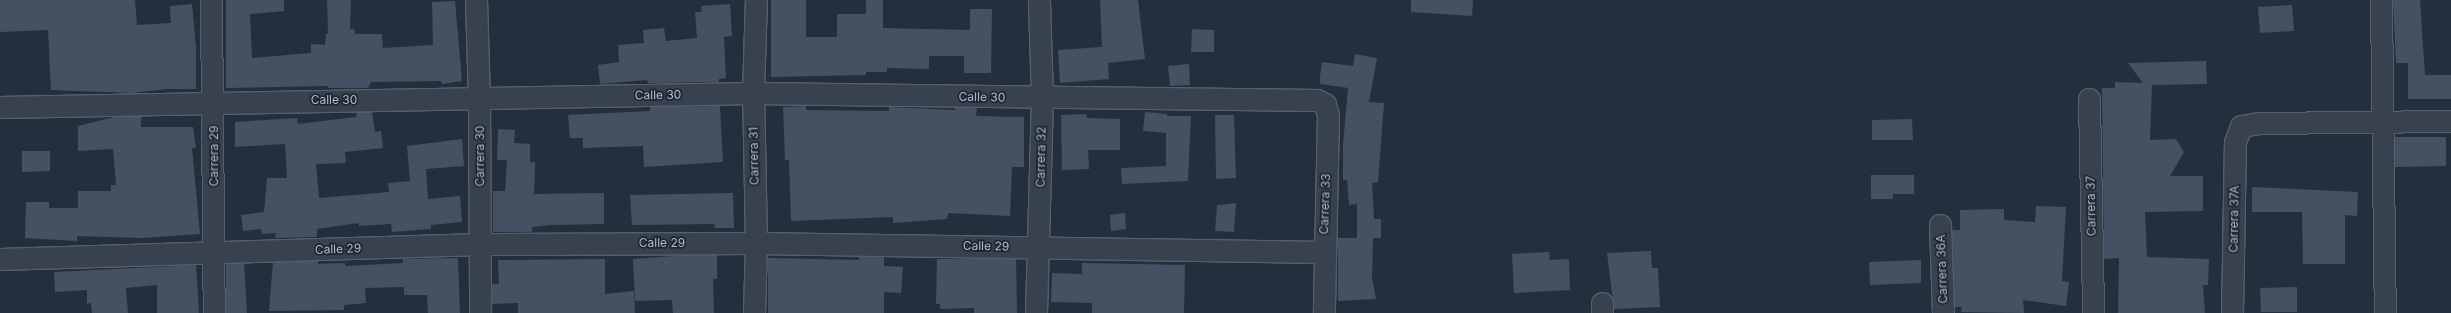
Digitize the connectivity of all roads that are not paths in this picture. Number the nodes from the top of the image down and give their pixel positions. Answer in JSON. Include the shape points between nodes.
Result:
{"nodes":[{"id":1,"x":212,"y":0,"type":"edge"},
{"id":2,"x":476,"y":0,"type":"edge"},
{"id":3,"x":756,"y":0,"type":"edge"},
{"id":4,"x":1039,"y":0,"type":"edge"},
{"id":5,"x":2381,"y":0,"type":"edge"},
{"id":6,"x":753,"y":93,"type":"junction"},
{"id":7,"x":1042,"y":98,"type":"junction"},
{"id":8,"x":2089,"y":99,"type":"dead end"},
{"id":9,"x":480,"y":100,"type":"junction"},
{"id":10,"x":1316,"y":100,"type":"joint"},
{"id":11,"x":214,"y":101,"type":"junction"},
{"id":12,"x":0,"y":107,"type":"edge"},
{"id":13,"x":2451,"y":121,"type":"edge"},
{"id":14,"x":2382,"y":123,"type":"junction"},
{"id":15,"x":1940,"y":225,"type":"dead end"},
{"id":16,"x":756,"y":243,"type":"junction"},
{"id":17,"x":480,"y":244,"type":"junction"},
{"id":18,"x":1039,"y":247,"type":"junction"},
{"id":19,"x":1324,"y":252,"type":"junction"},
{"id":20,"x":213,"y":253,"type":"junction"},
{"id":21,"x":0,"y":259,"type":"edge"},
{"id":22,"x":214,"y":313,"type":"edge"},
{"id":23,"x":480,"y":313,"type":"edge"},
{"id":24,"x":754,"y":313,"type":"edge"},
{"id":25,"x":1036,"y":313,"type":"edge"},
{"id":26,"x":1324,"y":313,"type":"edge"},
{"id":27,"x":1943,"y":313,"type":"edge"},
{"id":28,"x":2093,"y":313,"type":"edge"},
{"id":29,"x":2232,"y":313,"type":"edge"},
{"id":30,"x":2385,"y":313,"type":"edge"}],
"edges":[{"from":1,"to":11,"type":"street","name":"Carrera 29"},
{"from":2,"to":9,"type":"street","name":"Carrera 30"},
{"from":3,"to":6,"type":"street","name":"Carrera 31"},
{"from":4,"to":7,"type":"street","name":"Carrera 32"},
{"from":5,"to":14,"type":"street"},
{"from":6,"to":7,"type":"street","name":"Calle 30"},
{"from":6,"to":9,"type":"street","name":"Calle 30"},
{"from":6,"to":16,"type":"street","name":"Carrera 31"},
{"from":7,"to":10,"type":"street","name":"Calle 30"},
{"from":7,"to":18,"type":"street","name":"Carrera 32"},
{"from":8,"to":28,"type":"street","name":"Carrera 37"},
{"from":9,"to":11,"type":"street","name":"Calle 30"},
{"from":9,"to":17,"type":"street","name":"Carrera 30"},
{"from":10,"to":19,"type":"street","name":"Carrera 33","via":[[1325,104],[1328,115]]},
{"from":11,"to":12,"type":"street","name":"Calle 30"},
{"from":11,"to":20,"type":"street","name":"Carrera 29"},
{"from":13,"to":14,"type":"street"},
{"from":14,"to":29,"type":"street","name":"Carrera 37A","via":[[2259,123],[2241,126],[2235,142]]},
{"from":14,"to":30,"type":"street"},
{"from":15,"to":27,"type":"street","name":"Carrera 36A"},
{"from":16,"to":17,"type":"street","name":"Calle 29"},
{"from":16,"to":18,"type":"street","name":"Calle 29"},
{"from":16,"to":24,"type":"street","name":"Carrera 31"},
{"from":17,"to":20,"type":"street","name":"Calle 29"},
{"from":17,"to":23,"type":"street","name":"Carrera 30"},
{"from":18,"to":19,"type":"street","name":"Calle 29"},
{"from":18,"to":25,"type":"street","name":"Carrera 32"},
{"from":19,"to":26,"type":"street","name":"Carrera 33"},
{"from":20,"to":21,"type":"street","name":"Calle 29"},
{"from":20,"to":22,"type":"street","name":"Carrera 29"}]}
